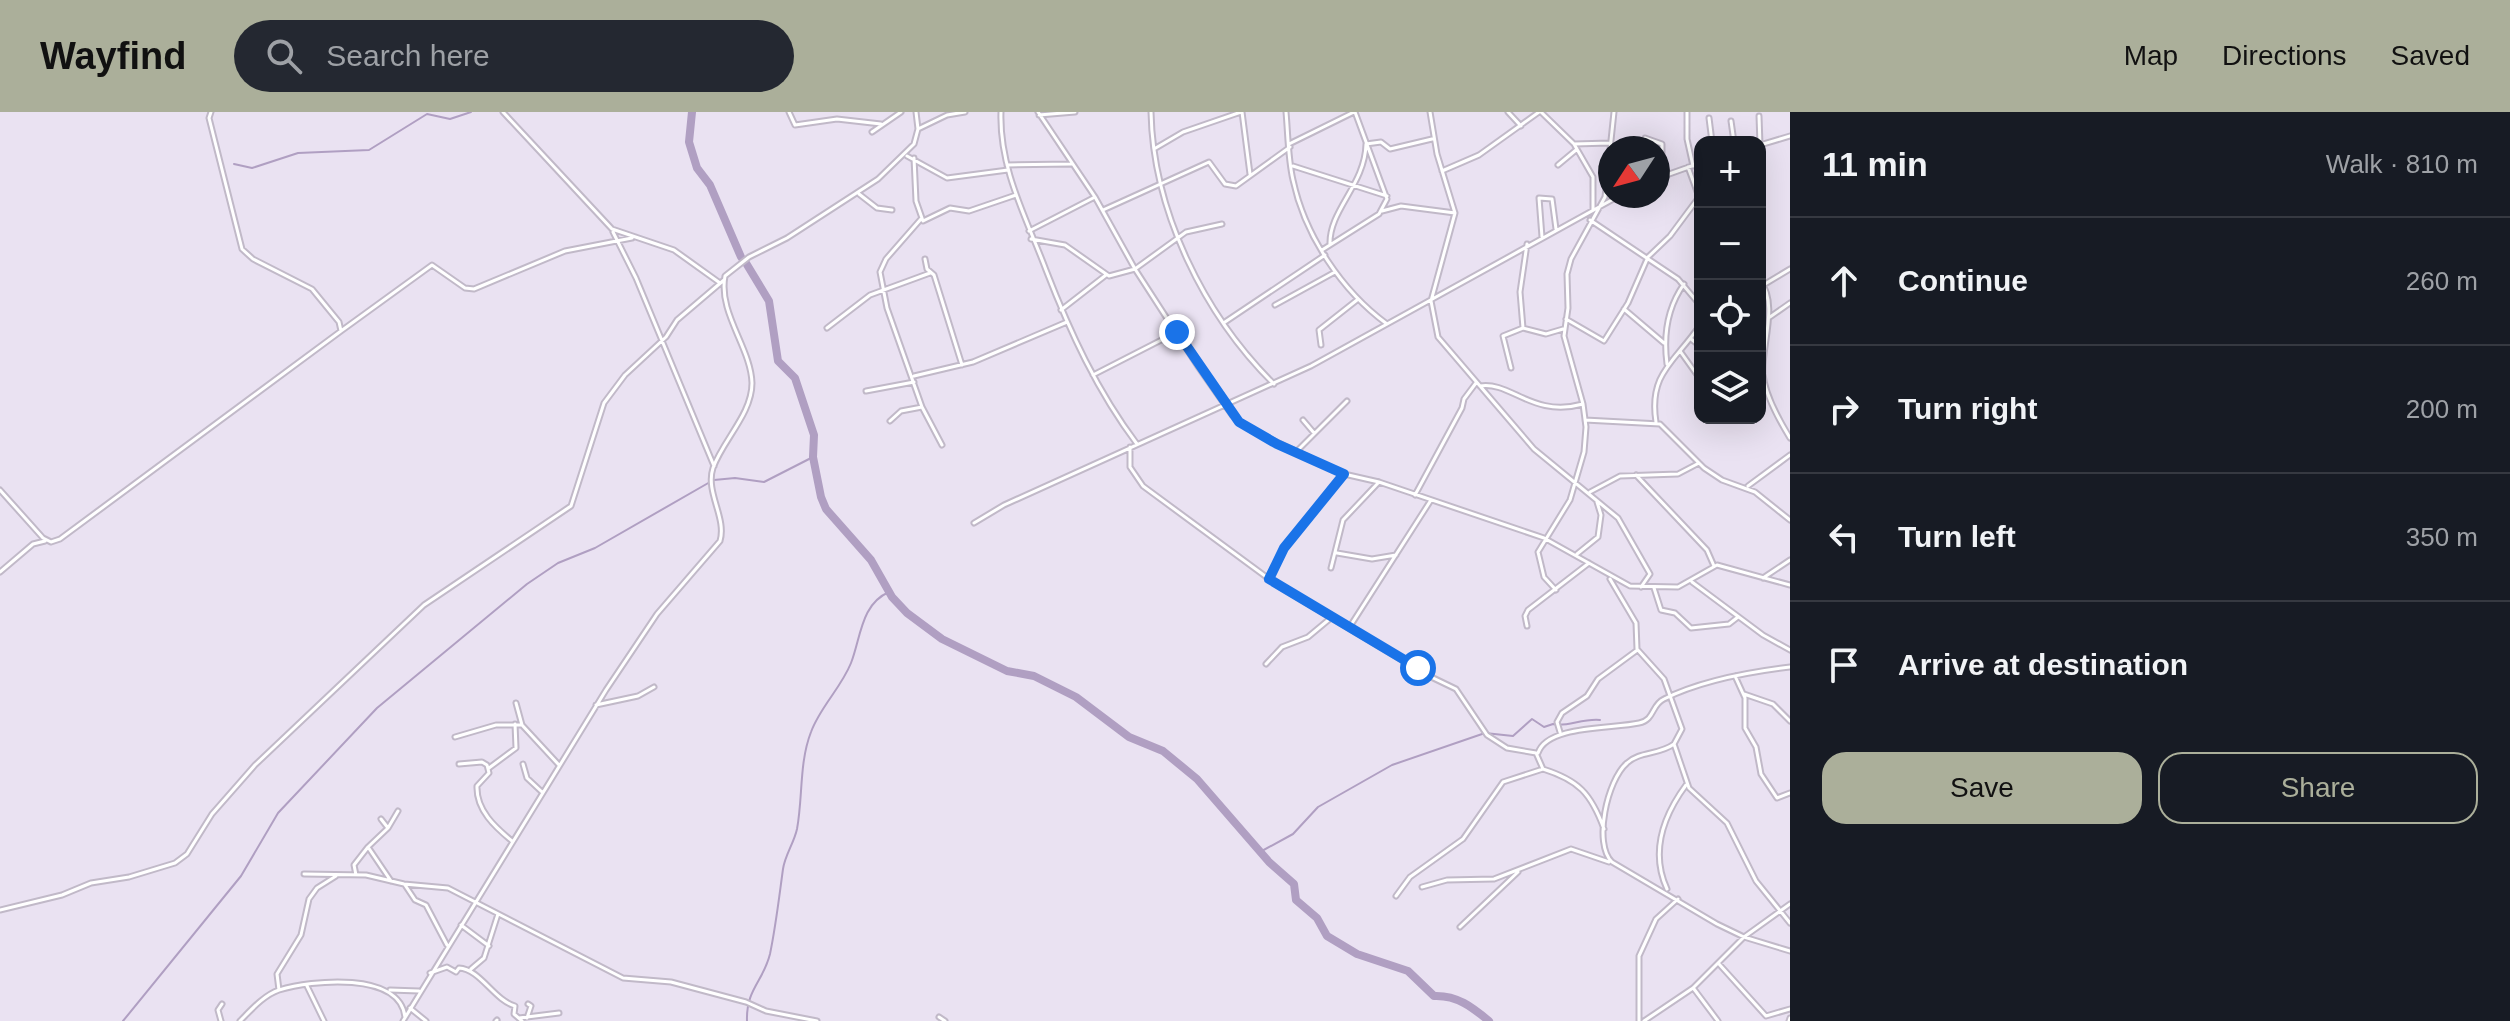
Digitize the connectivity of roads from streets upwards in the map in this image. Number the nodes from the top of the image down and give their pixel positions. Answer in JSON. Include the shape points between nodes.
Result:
{"nodes":[{"id":1,"x":211,"y":112,"type":"edge"},
{"id":2,"x":503,"y":112,"type":"edge"},
{"id":3,"x":789,"y":112,"type":"edge"},
{"id":4,"x":901,"y":112,"type":"edge"},
{"id":5,"x":916,"y":112,"type":"edge"},
{"id":6,"x":965,"y":112,"type":"edge"},
{"id":7,"x":1001,"y":112,"type":"edge"},
{"id":8,"x":1075,"y":112,"type":"edge"},
{"id":9,"x":1151,"y":112,"type":"edge"},
{"id":10,"x":1242,"y":112,"type":"edge"},
{"id":11,"x":1286,"y":112,"type":"edge"},
{"id":12,"x":1355,"y":112,"type":"edge"},
{"id":13,"x":1430,"y":112,"type":"edge"},
{"id":14,"x":1508,"y":112,"type":"edge"},
{"id":15,"x":1540,"y":112,"type":"edge"},
{"id":16,"x":1614,"y":112,"type":"edge"},
{"id":17,"x":1687,"y":112,"type":"edge"},
{"id":18,"x":1039,"y":113,"type":"edge"},
{"id":19,"x":1759,"y":116,"type":"dead end"},
{"id":20,"x":1709,"y":118,"type":"dead end"},
{"id":21,"x":1731,"y":121,"type":"dead end"},
{"id":22,"x":881,"y":124,"type":"junction"},
{"id":23,"x":1521,"y":126,"type":"junction"},
{"id":24,"x":918,"y":129,"type":"junction"},
{"id":25,"x":872,"y":132,"type":"dead end"},
{"id":26,"x":1611,"y":136,"type":"edge"},
{"id":27,"x":1711,"y":136,"type":"edge"},
{"id":28,"x":1733,"y":136,"type":"edge"},
{"id":29,"x":1760,"y":136,"type":"edge"},
{"id":30,"x":1790,"y":136,"type":"edge"},
{"id":31,"x":1434,"y":139,"type":"junction"},
{"id":32,"x":1598,"y":143,"type":"edge"},
{"id":33,"x":1766,"y":143,"type":"edge"},
{"id":34,"x":1366,"y":144,"type":"junction"},
{"id":35,"x":1574,"y":144,"type":"junction"},
{"id":36,"x":1290,"y":145,"type":"junction"},
{"id":37,"x":1154,"y":149,"type":"junction"},
{"id":38,"x":1576,"y":150,"type":"junction"},
{"id":39,"x":905,"y":156,"type":"junction"},
{"id":40,"x":914,"y":158,"type":"junction"},
{"id":41,"x":1071,"y":164,"type":"junction"},
{"id":42,"x":1558,"y":165,"type":"dead end"},
{"id":43,"x":1694,"y":165,"type":"edge"},
{"id":44,"x":1292,"y":166,"type":"junction"},
{"id":45,"x":1691,"y":166,"type":"junction"},
{"id":46,"x":1008,"y":167,"type":"junction"},
{"id":47,"x":1442,"y":171,"type":"junction"},
{"id":48,"x":1670,"y":172,"type":"edge"},
{"id":49,"x":1250,"y":174,"type":"junction"},
{"id":50,"x":1694,"y":177,"type":"edge"},
{"id":51,"x":1161,"y":183,"type":"junction"},
{"id":52,"x":1355,"y":185,"type":"junction"},
{"id":53,"x":859,"y":194,"type":"junction"},
{"id":54,"x":1016,"y":195,"type":"junction"},
{"id":55,"x":1387,"y":196,"type":"junction"},
{"id":56,"x":1095,"y":197,"type":"junction"},
{"id":57,"x":1694,"y":205,"type":"edge"},
{"id":58,"x":1598,"y":206,"type":"edge"},
{"id":59,"x":1598,"y":208,"type":"edge"},
{"id":60,"x":1593,"y":209,"type":"junction"},
{"id":61,"x":892,"y":210,"type":"dead end"},
{"id":62,"x":1103,"y":210,"type":"junction"},
{"id":63,"x":1382,"y":211,"type":"junction"},
{"id":64,"x":1455,"y":213,"type":"junction"},
{"id":65,"x":921,"y":219,"type":"junction"},
{"id":66,"x":1590,"y":220,"type":"junction"},
{"id":67,"x":1222,"y":224,"type":"dead end"},
{"id":68,"x":612,"y":229,"type":"junction"},
{"id":69,"x":1556,"y":229,"type":"junction"},
{"id":70,"x":1029,"y":231,"type":"junction"},
{"id":71,"x":1178,"y":236,"type":"junction"},
{"id":72,"x":1542,"y":237,"type":"junction"},
{"id":73,"x":632,"y":238,"type":"junction"},
{"id":74,"x":1031,"y":239,"type":"junction"},
{"id":75,"x":620,"y":240,"type":"junction"},
{"id":76,"x":1330,"y":244,"type":"junction"},
{"id":77,"x":1527,"y":244,"type":"junction"},
{"id":78,"x":1322,"y":250,"type":"junction"},
{"id":79,"x":1325,"y":255,"type":"junction"},
{"id":80,"x":1648,"y":257,"type":"junction"},
{"id":81,"x":925,"y":259,"type":"dead end"},
{"id":82,"x":1135,"y":269,"type":"junction"},
{"id":83,"x":1790,"y":269,"type":"edge"},
{"id":84,"x":1335,"y":272,"type":"junction"},
{"id":85,"x":930,"y":273,"type":"junction"},
{"id":86,"x":1106,"y":275,"type":"junction"},
{"id":87,"x":722,"y":282,"type":"junction"},
{"id":88,"x":1684,"y":284,"type":"junction"},
{"id":89,"x":1766,"y":284,"type":"edge"},
{"id":90,"x":886,"y":292,"type":"junction"},
{"id":91,"x":1694,"y":297,"type":"edge"},
{"id":92,"x":1357,"y":299,"type":"junction"},
{"id":93,"x":1431,"y":301,"type":"junction"},
{"id":94,"x":1790,"y":303,"type":"edge"},
{"id":95,"x":1766,"y":304,"type":"edge"},
{"id":96,"x":1275,"y":305,"type":"dead end"},
{"id":97,"x":1624,"y":309,"type":"junction"},
{"id":98,"x":1061,"y":310,"type":"junction"},
{"id":99,"x":1769,"y":318,"type":"junction"},
{"id":100,"x":1566,"y":319,"type":"junction"},
{"id":101,"x":1067,"y":322,"type":"junction"},
{"id":102,"x":1224,"y":323,"type":"junction"},
{"id":103,"x":1388,"y":324,"type":"junction"},
{"id":104,"x":827,"y":328,"type":"dead end"},
{"id":105,"x":1523,"y":328,"type":"junction"},
{"id":106,"x":1563,"y":329,"type":"junction"},
{"id":107,"x":341,"y":331,"type":"junction"},
{"id":108,"x":1177,"y":332,"type":"junction"},
{"id":109,"x":1694,"y":334,"type":"edge"},
{"id":110,"x":1691,"y":339,"type":"junction"},
{"id":111,"x":662,"y":341,"type":"junction"},
{"id":112,"x":1694,"y":341,"type":"edge"},
{"id":113,"x":1664,"y":343,"type":"junction"},
{"id":114,"x":1321,"y":345,"type":"dead end"},
{"id":115,"x":1680,"y":351,"type":"junction"},
{"id":116,"x":1762,"y":352,"type":"edge"},
{"id":117,"x":1667,"y":364,"type":"junction"},
{"id":118,"x":962,"y":365,"type":"junction"},
{"id":119,"x":1511,"y":368,"type":"dead end"},
{"id":120,"x":1694,"y":371,"type":"edge"},
{"id":121,"x":1093,"y":375,"type":"junction"},
{"id":122,"x":914,"y":379,"type":"junction"},
{"id":123,"x":1274,"y":384,"type":"junction"},
{"id":124,"x":1478,"y":384,"type":"junction"},
{"id":125,"x":1766,"y":389,"type":"edge"},
{"id":126,"x":866,"y":391,"type":"dead end"},
{"id":127,"x":1347,"y":401,"type":"dead end"},
{"id":128,"x":1583,"y":404,"type":"junction"},
{"id":129,"x":1226,"y":406,"type":"junction"},
{"id":130,"x":922,"y":407,"type":"junction"},
{"id":131,"x":1303,"y":420,"type":"dead end"},
{"id":132,"x":1585,"y":420,"type":"junction"},
{"id":133,"x":890,"y":421,"type":"dead end"},
{"id":134,"x":1656,"y":423,"type":"junction"},
{"id":135,"x":1314,"y":433,"type":"junction"},
{"id":136,"x":1790,"y":438,"type":"edge"},
{"id":137,"x":1137,"y":444,"type":"junction"},
{"id":138,"x":942,"y":445,"type":"dead end"},
{"id":139,"x":1130,"y":447,"type":"junction"},
{"id":140,"x":1296,"y":452,"type":"junction"},
{"id":141,"x":1790,"y":455,"type":"edge"},
{"id":142,"x":1699,"y":463,"type":"junction"},
{"id":143,"x":714,"y":466,"type":"junction"},
{"id":144,"x":1344,"y":474,"type":"junction"},
{"id":145,"x":1636,"y":475,"type":"junction"},
{"id":146,"x":1576,"y":481,"type":"junction"},
{"id":147,"x":1379,"y":482,"type":"junction"},
{"id":148,"x":1747,"y":487,"type":"junction"},
{"id":149,"x":0,"y":490,"type":"edge"},
{"id":150,"x":1589,"y":492,"type":"junction"},
{"id":151,"x":1415,"y":495,"type":"junction"},
{"id":152,"x":1596,"y":499,"type":"junction"},
{"id":153,"x":1431,"y":500,"type":"junction"},
{"id":154,"x":1790,"y":520,"type":"edge"},
{"id":155,"x":974,"y":523,"type":"dead end"},
{"id":156,"x":1544,"y":538,"type":"junction"},
{"id":157,"x":47,"y":541,"type":"junction"},
{"id":158,"x":1336,"y":553,"type":"junction"},
{"id":159,"x":1577,"y":554,"type":"junction"},
{"id":160,"x":1396,"y":555,"type":"junction"},
{"id":161,"x":1790,"y":560,"type":"edge"},
{"id":162,"x":1589,"y":563,"type":"junction"},
{"id":163,"x":1714,"y":566,"type":"junction"},
{"id":164,"x":1331,"y":568,"type":"dead end"},
{"id":165,"x":0,"y":572,"type":"edge"},
{"id":166,"x":1608,"y":576,"type":"junction"},
{"id":167,"x":1763,"y":578,"type":"junction"},
{"id":168,"x":1269,"y":579,"type":"junction"},
{"id":169,"x":1691,"y":582,"type":"junction"},
{"id":170,"x":1790,"y":585,"type":"edge"},
{"id":171,"x":1641,"y":587,"type":"junction"},
{"id":172,"x":1654,"y":588,"type":"junction"},
{"id":173,"x":1556,"y":590,"type":"junction"},
{"id":174,"x":1332,"y":617,"type":"junction"},
{"id":175,"x":1738,"y":617,"type":"junction"},
{"id":176,"x":1527,"y":626,"type":"dead end"},
{"id":177,"x":1349,"y":628,"type":"junction"},
{"id":178,"x":1637,"y":649,"type":"junction"},
{"id":179,"x":1790,"y":650,"type":"edge"},
{"id":180,"x":1266,"y":664,"type":"dead end"},
{"id":181,"x":1790,"y":667,"type":"edge"},
{"id":182,"x":1735,"y":676,"type":"junction"},
{"id":183,"x":654,"y":687,"type":"dead end"},
{"id":184,"x":1744,"y":694,"type":"junction"},
{"id":185,"x":1671,"y":696,"type":"junction"},
{"id":186,"x":516,"y":703,"type":"dead end"},
{"id":187,"x":596,"y":705,"type":"junction"},
{"id":188,"x":1790,"y":721,"type":"edge"},
{"id":189,"x":515,"y":724,"type":"junction"},
{"id":190,"x":522,"y":725,"type":"junction"},
{"id":191,"x":1560,"y":732,"type":"junction"},
{"id":192,"x":455,"y":737,"type":"dead end"},
{"id":193,"x":1674,"y":744,"type":"junction"},
{"id":194,"x":1538,"y":755,"type":"junction"},
{"id":195,"x":459,"y":764,"type":"dead end"},
{"id":196,"x":523,"y":764,"type":"dead end"},
{"id":197,"x":559,"y":765,"type":"junction"},
{"id":198,"x":489,"y":768,"type":"junction"},
{"id":199,"x":1543,"y":769,"type":"junction"},
{"id":200,"x":1687,"y":784,"type":"junction"},
{"id":201,"x":542,"y":792,"type":"junction"},
{"id":202,"x":1790,"y":793,"type":"edge"},
{"id":203,"x":398,"y":811,"type":"dead end"},
{"id":204,"x":381,"y":819,"type":"dead end"},
{"id":205,"x":388,"y":828,"type":"junction"},
{"id":206,"x":1604,"y":829,"type":"junction"},
{"id":207,"x":512,"y":841,"type":"junction"},
{"id":208,"x":368,"y":847,"type":"junction"},
{"id":209,"x":1612,"y":862,"type":"junction"},
{"id":210,"x":1518,"y":872,"type":"junction"},
{"id":211,"x":304,"y":874,"type":"dead end"},
{"id":212,"x":339,"y":874,"type":"junction"},
{"id":213,"x":356,"y":875,"type":"junction"},
{"id":214,"x":391,"y":881,"type":"junction"},
{"id":215,"x":404,"y":884,"type":"junction"},
{"id":216,"x":1422,"y":887,"type":"dead end"},
{"id":217,"x":1669,"y":893,"type":"junction"},
{"id":218,"x":1396,"y":896,"type":"dead end"},
{"id":219,"x":1678,"y":899,"type":"junction"},
{"id":220,"x":474,"y":902,"type":"junction"},
{"id":221,"x":1790,"y":904,"type":"edge"},
{"id":222,"x":0,"y":910,"type":"edge"},
{"id":223,"x":1781,"y":911,"type":"junction"},
{"id":224,"x":498,"y":914,"type":"junction"},
{"id":225,"x":1790,"y":923,"type":"edge"},
{"id":226,"x":460,"y":924,"type":"junction"},
{"id":227,"x":1460,"y":927,"type":"dead end"},
{"id":228,"x":1744,"y":937,"type":"junction"},
{"id":229,"x":447,"y":945,"type":"junction"},
{"id":230,"x":489,"y":946,"type":"junction"},
{"id":231,"x":1790,"y":951,"type":"edge"},
{"id":232,"x":1719,"y":964,"type":"junction"},
{"id":233,"x":470,"y":970,"type":"junction"},
{"id":234,"x":430,"y":973,"type":"junction"},
{"id":235,"x":307,"y":986,"type":"junction"},
{"id":236,"x":1693,"y":988,"type":"junction"},
{"id":237,"x":387,"y":989,"type":"junction"},
{"id":238,"x":279,"y":990,"type":"junction"},
{"id":239,"x":420,"y":991,"type":"junction"},
{"id":240,"x":222,"y":1004,"type":"dead end"},
{"id":241,"x":528,"y":1004,"type":"dead end"},
{"id":242,"x":410,"y":1008,"type":"junction"},
{"id":243,"x":1790,"y":1009,"type":"edge"},
{"id":244,"x":559,"y":1013,"type":"dead end"},
{"id":245,"x":939,"y":1017,"type":"dead end"},
{"id":246,"x":404,"y":1019,"type":"edge"},
{"id":247,"x":523,"y":1019,"type":"edge"},
{"id":248,"x":221,"y":1021,"type":"edge"},
{"id":249,"x":240,"y":1021,"type":"edge"},
{"id":250,"x":324,"y":1021,"type":"edge"},
{"id":251,"x":426,"y":1021,"type":"edge"},
{"id":252,"x":817,"y":1021,"type":"edge"},
{"id":253,"x":945,"y":1021,"type":"edge"},
{"id":254,"x":1641,"y":1021,"type":"edge"},
{"id":255,"x":1718,"y":1021,"type":"edge"}],
"edges":[{"from":1,"to":107,"type":"street","via":[[242,249],[312,289]]},
{"from":2,"to":68,"type":"street"},
{"from":3,"to":22,"type":"street","via":[[795,125],[837,119]]},
{"from":4,"to":22,"type":"street"},
{"from":5,"to":24,"type":"street"},
{"from":6,"to":24,"type":"street"},
{"from":7,"to":46,"type":"street"},
{"from":8,"to":18,"type":"street"},
{"from":9,"to":37,"type":"street"},
{"from":10,"to":37,"type":"street","via":[[1183,132]]},
{"from":10,"to":49,"type":"street"},
{"from":11,"to":36,"type":"street"},
{"from":12,"to":34,"type":"street"},
{"from":12,"to":36,"type":"street"},
{"from":13,"to":31,"type":"street"},
{"from":14,"to":23,"type":"street"},
{"from":15,"to":23,"type":"street"},
{"from":15,"to":35,"type":"street"},
{"from":16,"to":26,"type":"street"},
{"from":17,"to":45,"type":"street"},
{"from":18,"to":41,"type":"street"},
{"from":19,"to":29,"type":"street"},
{"from":20,"to":27,"type":"street"},
{"from":21,"to":28,"type":"street"},
{"from":22,"to":25,"type":"street"},
{"from":23,"to":47,"type":"street","via":[[1479,155]]},
{"from":24,"to":39,"type":"street"},
{"from":30,"to":33,"type":"street"},
{"from":31,"to":34,"type":"street","via":[[1390,149],[1381,142]]},
{"from":31,"to":47,"type":"street"},
{"from":32,"to":35,"type":"street"},
{"from":34,"to":52,"type":"street","via":[[1364,168]]},
{"from":34,"to":55,"type":"street"},
{"from":35,"to":38,"type":"street"},
{"from":36,"to":44,"type":"street"},
{"from":36,"to":49,"type":"street"},
{"from":37,"to":51,"type":"street"},
{"from":38,"to":42,"type":"street"},
{"from":38,"to":60,"type":"street","via":[[1593,177]]},
{"from":39,"to":40,"type":"street"},
{"from":39,"to":53,"type":"street"},
{"from":40,"to":46,"type":"street","via":[[947,178]]},
{"from":40,"to":65,"type":"street"},
{"from":41,"to":46,"type":"street"},
{"from":41,"to":56,"type":"street"},
{"from":43,"to":45,"type":"street"},
{"from":44,"to":52,"type":"street"},
{"from":44,"to":78,"type":"street","via":[[1296,190]]},
{"from":45,"to":48,"type":"street"},
{"from":45,"to":50,"type":"street"},
{"from":46,"to":54,"type":"street"},
{"from":47,"to":64,"type":"street"},
{"from":49,"to":51,"type":"street","via":[[1236,186],[1227,186],[1209,162]]},
{"from":51,"to":62,"type":"street"},
{"from":51,"to":71,"type":"street"},
{"from":52,"to":55,"type":"street"},
{"from":52,"to":76,"type":"street","via":[[1334,223]]},
{"from":53,"to":61,"type":"street","via":[[877,208]]},
{"from":53,"to":87,"type":"street","via":[[749,257]]},
{"from":54,"to":65,"type":"street","via":[[969,211],[955,207],[926,222]]},
{"from":54,"to":70,"type":"street"},
{"from":55,"to":63,"type":"street"},
{"from":56,"to":62,"type":"street"},
{"from":56,"to":70,"type":"street"},
{"from":57,"to":80,"type":"street"},
{"from":58,"to":60,"type":"street"},
{"from":59,"to":66,"type":"street"},
{"from":60,"to":69,"type":"street"},
{"from":62,"to":82,"type":"street"},
{"from":63,"to":64,"type":"street","via":[[1401,206]]},
{"from":63,"to":76,"type":"street"},
{"from":64,"to":93,"type":"street"},
{"from":65,"to":90,"type":"street","via":[[884,262],[880,272]]},
{"from":66,"to":80,"type":"street"},
{"from":66,"to":100,"type":"street","via":[[1568,267]]},
{"from":67,"to":71,"type":"street"},
{"from":68,"to":73,"type":"street"},
{"from":68,"to":75,"type":"street"},
{"from":69,"to":72,"type":"street"},
{"from":69,"to":72,"type":"street","via":[[1552,199],[1539,198]]},
{"from":70,"to":74,"type":"street"},
{"from":71,"to":82,"type":"street"},
{"from":71,"to":102,"type":"street"},
{"from":72,"to":77,"type":"street"},
{"from":73,"to":75,"type":"street"},
{"from":73,"to":87,"type":"street","via":[[674,250]]},
{"from":74,"to":86,"type":"street","via":[[1065,245]]},
{"from":74,"to":98,"type":"street"},
{"from":75,"to":107,"type":"street","via":[[565,251],[474,289],[432,265]]},
{"from":75,"to":111,"type":"street"},
{"from":76,"to":78,"type":"street"},
{"from":77,"to":93,"type":"street"},
{"from":77,"to":105,"type":"street","via":[[1520,292]]},
{"from":78,"to":79,"type":"street"},
{"from":79,"to":84,"type":"street"},
{"from":79,"to":102,"type":"street"},
{"from":80,"to":88,"type":"street"},
{"from":80,"to":97,"type":"street"},
{"from":81,"to":85,"type":"street"},
{"from":82,"to":86,"type":"street"},
{"from":82,"to":108,"type":"street"},
{"from":83,"to":89,"type":"street"},
{"from":84,"to":92,"type":"street"},
{"from":84,"to":96,"type":"street"},
{"from":85,"to":90,"type":"street"},
{"from":85,"to":118,"type":"street"},
{"from":86,"to":98,"type":"street"},
{"from":87,"to":111,"type":"street","via":[[677,320]]},
{"from":87,"to":143,"type":"street","via":[[752,386]]},
{"from":88,"to":91,"type":"street"},
{"from":88,"to":113,"type":"street","via":[[1670,309]]},
{"from":90,"to":104,"type":"street","via":[[870,295]]},
{"from":90,"to":122,"type":"street"},
{"from":92,"to":103,"type":"street"},
{"from":92,"to":114,"type":"street","via":[[1319,330]]},
{"from":93,"to":103,"type":"street"},
{"from":93,"to":124,"type":"street","via":[[1444,348]]},
{"from":94,"to":99,"type":"street"},
{"from":95,"to":99,"type":"street"},
{"from":97,"to":100,"type":"street","via":[[1602,342]]},
{"from":97,"to":113,"type":"street"},
{"from":98,"to":101,"type":"street"},
{"from":99,"to":116,"type":"street"},
{"from":100,"to":106,"type":"street"},
{"from":101,"to":118,"type":"street"},
{"from":101,"to":121,"type":"street"},
{"from":102,"to":123,"type":"street"},
{"from":103,"to":123,"type":"street"},
{"from":105,"to":106,"type":"street","via":[[1546,334]]},
{"from":105,"to":119,"type":"street","via":[[1503,336]]},
{"from":106,"to":128,"type":"street"},
{"from":107,"to":157,"type":"street","via":[[60,539]]},
{"from":108,"to":121,"type":"street"},
{"from":108,"to":129,"type":"street"},
{"from":109,"to":110,"type":"street"},
{"from":110,"to":112,"type":"street"},
{"from":110,"to":115,"type":"street"},
{"from":111,"to":143,"type":"street"},
{"from":111,"to":222,"type":"street","via":[[604,403],[571,506],[424,605],[255,765],[212,814],[187,854],[129,877]]},
{"from":113,"to":117,"type":"street"},
{"from":115,"to":117,"type":"street"},
{"from":115,"to":120,"type":"street"},
{"from":117,"to":134,"type":"street","via":[[1658,382]]},
{"from":118,"to":122,"type":"street"},
{"from":121,"to":137,"type":"street"},
{"from":122,"to":126,"type":"street"},
{"from":122,"to":130,"type":"street"},
{"from":123,"to":129,"type":"street"},
{"from":124,"to":128,"type":"street","via":[[1494,385],[1537,405]]},
{"from":124,"to":146,"type":"street","via":[[1534,449]]},
{"from":124,"to":151,"type":"street","via":[[1463,400]]},
{"from":125,"to":136,"type":"street"},
{"from":127,"to":135,"type":"street"},
{"from":128,"to":132,"type":"street"},
{"from":129,"to":137,"type":"street"},
{"from":129,"to":140,"type":"street","via":[[1251,430]]},
{"from":130,"to":133,"type":"street","via":[[901,411]]},
{"from":130,"to":138,"type":"street"},
{"from":131,"to":135,"type":"street"},
{"from":132,"to":134,"type":"street"},
{"from":132,"to":146,"type":"street"},
{"from":134,"to":142,"type":"street"},
{"from":135,"to":140,"type":"street"},
{"from":137,"to":139,"type":"street"},
{"from":139,"to":155,"type":"street"},
{"from":139,"to":168,"type":"street","via":[[1130,467],[1143,486]]},
{"from":140,"to":144,"type":"street"},
{"from":141,"to":148,"type":"street"},
{"from":142,"to":145,"type":"street","via":[[1678,474]]},
{"from":142,"to":148,"type":"street","via":[[1722,480]]},
{"from":143,"to":187,"type":"street","via":[[720,541],[657,614]]},
{"from":144,"to":147,"type":"street"},
{"from":144,"to":168,"type":"street","via":[[1284,548]]},
{"from":145,"to":150,"type":"street","via":[[1613,479]]},
{"from":145,"to":163,"type":"street","via":[[1707,550]]},
{"from":146,"to":150,"type":"street"},
{"from":146,"to":156,"type":"street"},
{"from":147,"to":151,"type":"street"},
{"from":147,"to":158,"type":"street","via":[[1345,515]]},
{"from":148,"to":154,"type":"street"},
{"from":149,"to":157,"type":"street"},
{"from":150,"to":152,"type":"street"},
{"from":151,"to":153,"type":"street"},
{"from":152,"to":159,"type":"street","via":[[1600,531]]},
{"from":152,"to":171,"type":"street","via":[[1618,518],[1642,557],[1650,576]]},
{"from":153,"to":156,"type":"street"},
{"from":153,"to":160,"type":"street"},
{"from":156,"to":159,"type":"street"},
{"from":156,"to":173,"type":"street","via":[[1538,556],[1544,577]]},
{"from":157,"to":165,"type":"street","via":[[33,544]]},
{"from":158,"to":160,"type":"street","via":[[1372,559]]},
{"from":158,"to":164,"type":"street"},
{"from":159,"to":162,"type":"street"},
{"from":160,"to":177,"type":"street"},
{"from":161,"to":167,"type":"street"},
{"from":162,"to":166,"type":"street"},
{"from":162,"to":173,"type":"street"},
{"from":163,"to":167,"type":"street"},
{"from":163,"to":169,"type":"street"},
{"from":166,"to":171,"type":"street"},
{"from":166,"to":178,"type":"street","via":[[1636,623]]},
{"from":167,"to":170,"type":"street"},
{"from":168,"to":174,"type":"street"},
{"from":169,"to":172,"type":"street"},
{"from":169,"to":175,"type":"street"},
{"from":171,"to":172,"type":"street"},
{"from":172,"to":175,"type":"street","via":[[1661,610],[1674,612],[1691,628],[1729,624]]},
{"from":173,"to":176,"type":"street","via":[[1525,613]]},
{"from":174,"to":177,"type":"street"},
{"from":174,"to":180,"type":"street","via":[[1308,637],[1282,647]]},
{"from":175,"to":179,"type":"street"},
{"from":177,"to":194,"type":"street","via":[[1452,686],[1485,733],[1504,747]]},
{"from":178,"to":185,"type":"street","via":[[1661,674]]},
{"from":178,"to":191,"type":"street","via":[[1562,713],[1557,722]]},
{"from":181,"to":182,"type":"street"},
{"from":182,"to":184,"type":"street"},
{"from":182,"to":185,"type":"street"},
{"from":183,"to":187,"type":"street"},
{"from":184,"to":188,"type":"street","via":[[1773,704]]},
{"from":184,"to":202,"type":"street","via":[[1743,724],[1756,747],[1761,774],[1777,798]]},
{"from":185,"to":191,"type":"street","via":[[1660,701],[1645,722]]},
{"from":185,"to":193,"type":"street","via":[[1682,729]]},
{"from":186,"to":190,"type":"street"},
{"from":187,"to":197,"type":"street"},
{"from":189,"to":190,"type":"street"},
{"from":189,"to":192,"type":"street"},
{"from":189,"to":198,"type":"street","via":[[516,748]]},
{"from":190,"to":197,"type":"street"},
{"from":191,"to":194,"type":"street","via":[[1542,744]]},
{"from":193,"to":200,"type":"street"},
{"from":193,"to":206,"type":"street","via":[[1623,766],[1608,794]]},
{"from":194,"to":199,"type":"street"},
{"from":195,"to":198,"type":"street","via":[[482,762]]},
{"from":196,"to":201,"type":"street","via":[[527,778]]},
{"from":197,"to":201,"type":"street"},
{"from":198,"to":207,"type":"street","via":[[477,786],[478,797],[486,816]]},
{"from":199,"to":206,"type":"street","via":[[1580,787]]},
{"from":199,"to":218,"type":"street","via":[[1503,782],[1463,839],[1410,877]]},
{"from":200,"to":217,"type":"street","via":[[1669,809],[1662,831],[1660,865]]},
{"from":200,"to":223,"type":"street","via":[[1727,823],[1756,881]]},
{"from":201,"to":207,"type":"street"},
{"from":203,"to":205,"type":"street"},
{"from":204,"to":205,"type":"street"},
{"from":205,"to":208,"type":"street"},
{"from":206,"to":209,"type":"street","via":[[1603,849]]},
{"from":207,"to":220,"type":"street"},
{"from":208,"to":213,"type":"street","via":[[354,865]]},
{"from":208,"to":214,"type":"street"},
{"from":209,"to":210,"type":"street","via":[[1571,849]]},
{"from":209,"to":217,"type":"street"},
{"from":210,"to":216,"type":"street"},
{"from":210,"to":227,"type":"street"},
{"from":211,"to":212,"type":"street"},
{"from":212,"to":213,"type":"street"},
{"from":212,"to":238,"type":"street","via":[[309,899],[301,935],[277,974]]},
{"from":213,"to":214,"type":"street"},
{"from":214,"to":215,"type":"street"},
{"from":215,"to":220,"type":"street","via":[[448,888]]},
{"from":215,"to":229,"type":"street","via":[[426,905]]},
{"from":217,"to":219,"type":"street"},
{"from":219,"to":228,"type":"street"},
{"from":219,"to":254,"type":"street","via":[[1656,919],[1639,956]]},
{"from":220,"to":224,"type":"street"},
{"from":220,"to":226,"type":"street"},
{"from":221,"to":223,"type":"street"},
{"from":223,"to":225,"type":"street"},
{"from":223,"to":228,"type":"street"},
{"from":224,"to":230,"type":"street"},
{"from":224,"to":252,"type":"street","via":[[630,980],[671,982]]},
{"from":226,"to":229,"type":"street"},
{"from":226,"to":230,"type":"street"},
{"from":228,"to":231,"type":"street"},
{"from":228,"to":232,"type":"street"},
{"from":229,"to":234,"type":"street"},
{"from":230,"to":233,"type":"street","via":[[481,963]]},
{"from":232,"to":236,"type":"street"},
{"from":232,"to":243,"type":"street","via":[[1766,1016]]},
{"from":233,"to":234,"type":"street","via":[[447,967]]},
{"from":233,"to":247,"type":"street","via":[[515,1006],[514,1014]]},
{"from":234,"to":239,"type":"street"},
{"from":235,"to":237,"type":"street","via":[[342,982]]},
{"from":235,"to":238,"type":"street"},
{"from":235,"to":250,"type":"street"},
{"from":236,"to":254,"type":"street"},
{"from":236,"to":255,"type":"street"},
{"from":237,"to":239,"type":"street"},
{"from":237,"to":246,"type":"street","via":[[402,1002]]},
{"from":238,"to":249,"type":"street"},
{"from":239,"to":242,"type":"street"},
{"from":240,"to":248,"type":"street"},
{"from":241,"to":247,"type":"street"},
{"from":242,"to":246,"type":"street"},
{"from":242,"to":251,"type":"street"},
{"from":244,"to":247,"type":"street"},
{"from":245,"to":253,"type":"street"}]}
